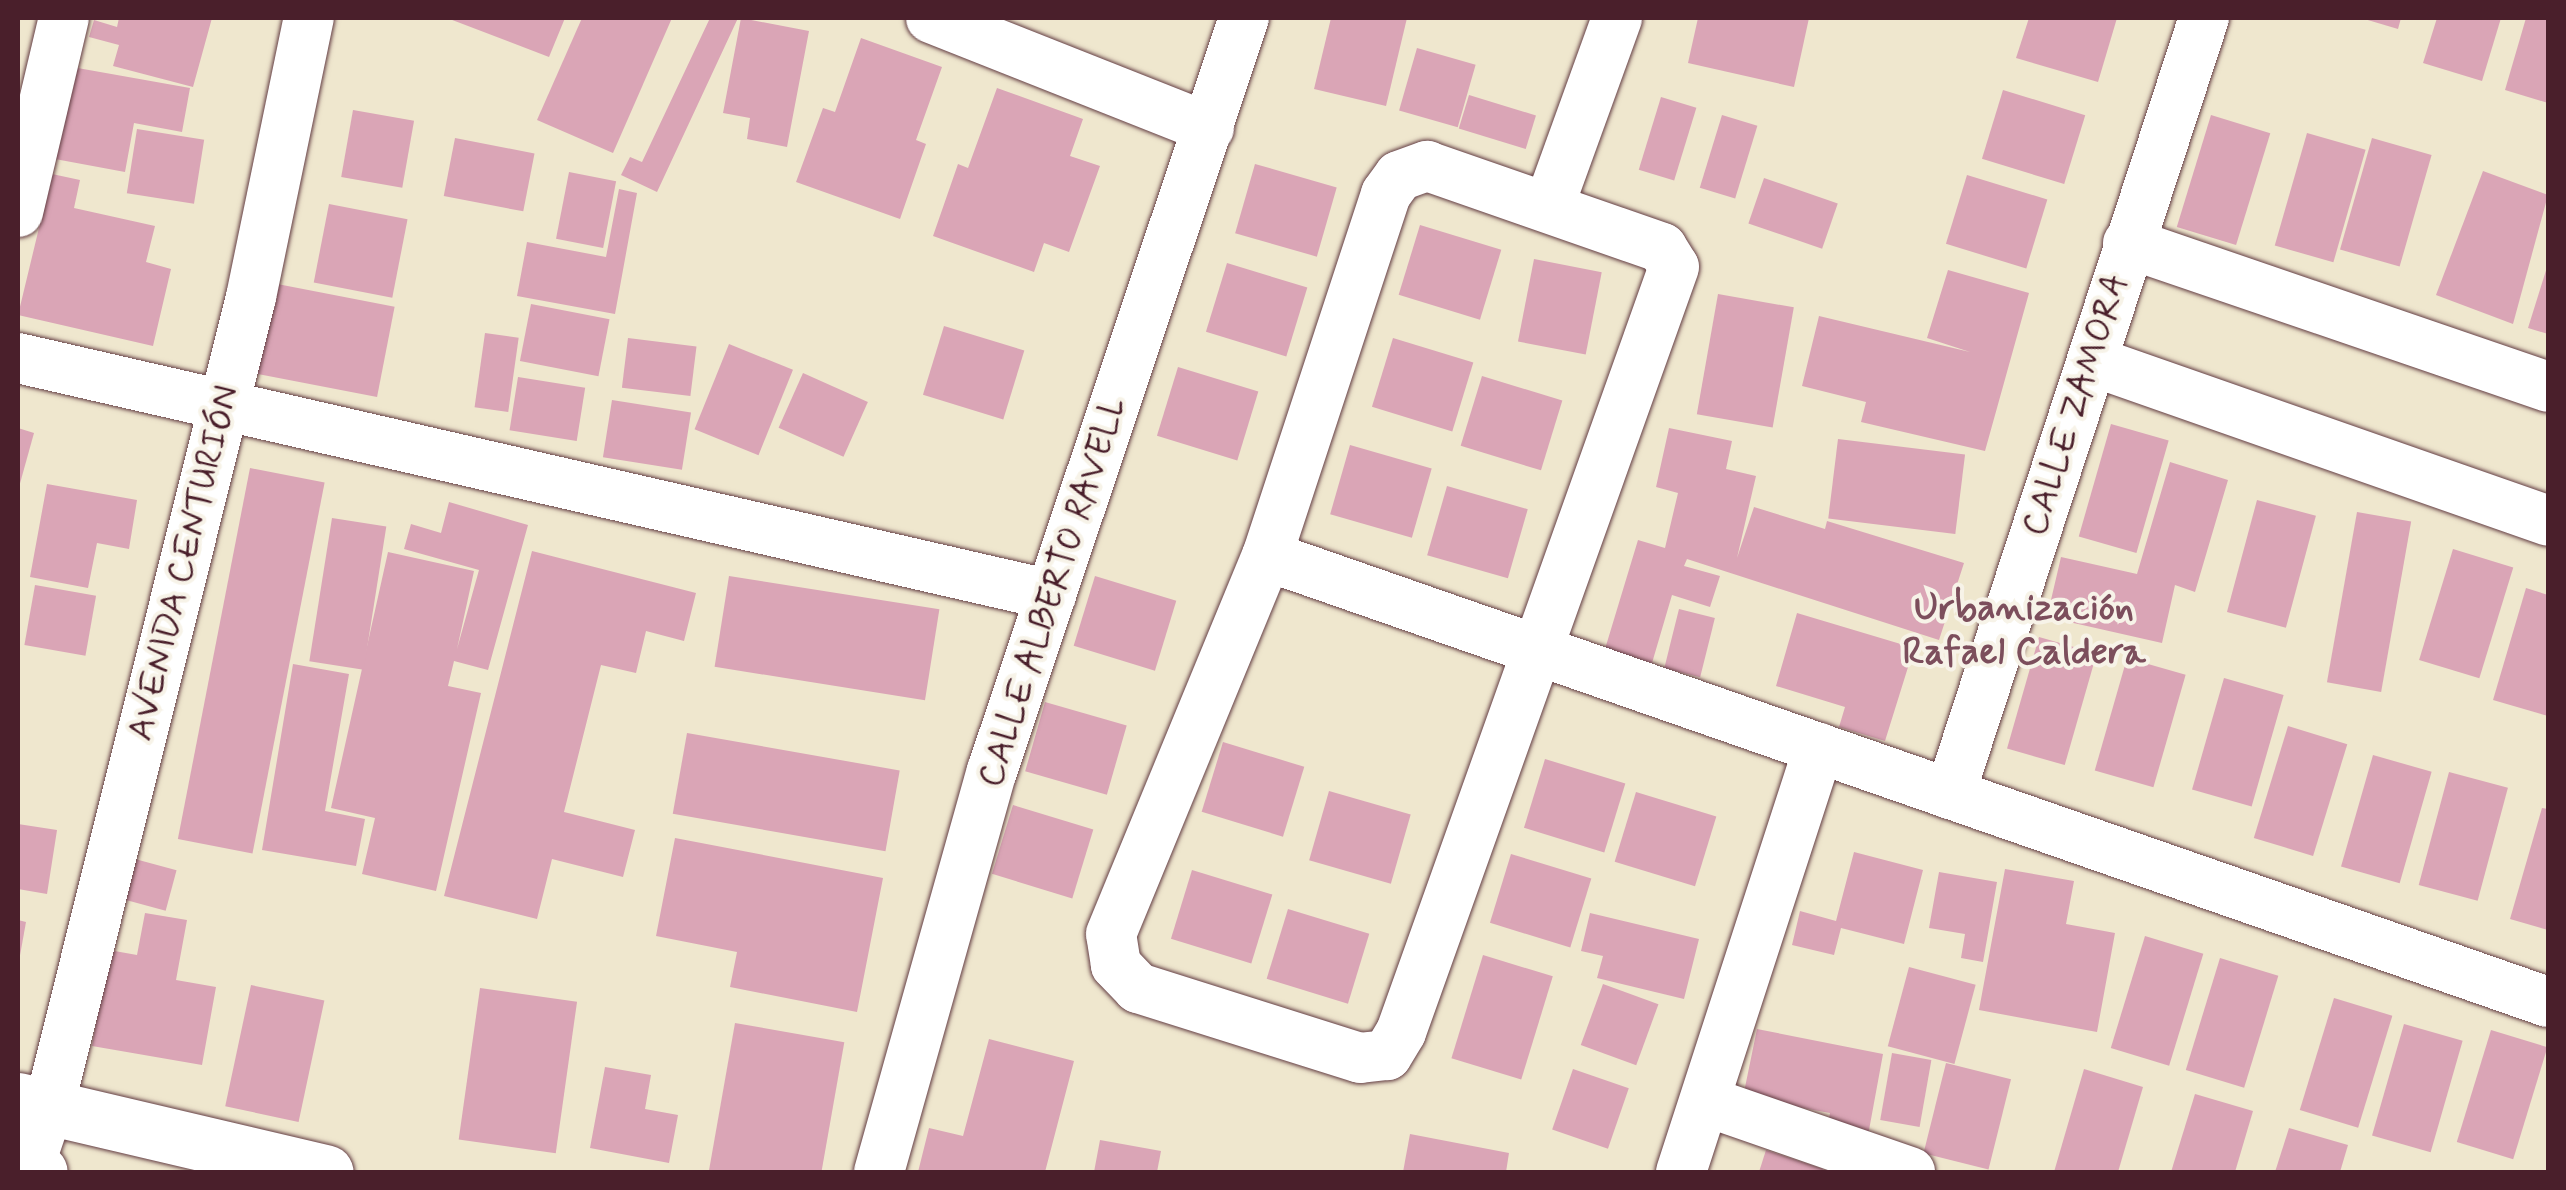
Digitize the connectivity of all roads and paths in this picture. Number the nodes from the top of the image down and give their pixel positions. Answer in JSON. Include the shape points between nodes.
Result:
{"nodes":[{"id":1,"x":64,"y":18,"type":"edge"},
{"id":2,"x":309,"y":18,"type":"edge"},
{"id":3,"x":931,"y":18,"type":"edge"},
{"id":4,"x":1244,"y":18,"type":"edge"},
{"id":5,"x":1617,"y":18,"type":"edge"},
{"id":6,"x":2204,"y":18,"type":"edge"},
{"id":7,"x":1208,"y":128,"type":"junction"},
{"id":8,"x":1549,"y":206,"type":"junction"},
{"id":9,"x":18,"y":212,"type":"edge"},
{"id":10,"x":2128,"y":243,"type":"junction"},
{"id":11,"x":18,"y":358,"type":"edge"},
{"id":12,"x":2092,"y":361,"type":"junction"},
{"id":13,"x":2548,"y":387,"type":"edge"},
{"id":14,"x":222,"y":410,"type":"junction"},
{"id":15,"x":2548,"y":521,"type":"edge"},
{"id":16,"x":1267,"y":556,"type":"junction"},
{"id":17,"x":1051,"y":595,"type":"junction"},
{"id":18,"x":1539,"y":651,"type":"junction"},
{"id":19,"x":1820,"y":748,"type":"junction"},
{"id":20,"x":1950,"y":794,"type":"junction"},
{"id":21,"x":2548,"y":1002,"type":"edge"},
{"id":22,"x":1705,"y":1101,"type":"junction"},
{"id":23,"x":33,"y":1104,"type":"edge"},
{"id":24,"x":28,"y":1170,"type":"edge"},
{"id":25,"x":326,"y":1172,"type":"edge"},
{"id":26,"x":879,"y":1172,"type":"edge"},
{"id":27,"x":1681,"y":1172,"type":"edge"},
{"id":28,"x":1910,"y":1172,"type":"edge"}],
"edges":[{"from":1,"to":9,"type":"street"},
{"from":2,"to":14,"type":"street","name":"AVENIDA CENTURIÓN"},
{"from":3,"to":7,"type":"street"},
{"from":4,"to":7,"type":"street","name":"CALLE ALBERTO RAVELL"},
{"from":5,"to":8,"type":"street"},
{"from":6,"to":10,"type":"street","name":"CALLE ZAMORA"},
{"from":7,"to":17,"type":"street","name":"CALLE ALBERTO RAVELL"},
{"from":8,"to":16,"type":"street","via":[[1427,166],[1399,176],[1386,194]]},
{"from":8,"to":18,"type":"street","via":[[1662,248],[1674,267]]},
{"from":10,"to":12,"type":"street","name":"CALLE ZAMORA"},
{"from":10,"to":13,"type":"street"},
{"from":11,"to":14,"type":"street"},
{"from":12,"to":15,"type":"street"},
{"from":12,"to":20,"type":"street","name":"CALLE ZAMORA"},
{"from":14,"to":17,"type":"street"},
{"from":14,"to":23,"type":"street","name":"AVENIDA CENTURIÓN"},
{"from":16,"to":18,"type":"street"},
{"from":16,"to":18,"type":"street","via":[[1111,934],[1116,965],[1138,988],[1360,1058],[1387,1056]]},
{"from":17,"to":26,"type":"street","name":"CALLE ALBERTO RAVELL","via":[[992,771]]},
{"from":18,"to":19,"type":"street"},
{"from":19,"to":20,"type":"street"},
{"from":19,"to":22,"type":"street"},
{"from":20,"to":21,"type":"street"},
{"from":22,"to":27,"type":"street"},
{"from":22,"to":28,"type":"street"},
{"from":23,"to":24,"type":"street","name":"AVENIDA CENTURIÓN"},
{"from":23,"to":25,"type":"street"}]}
